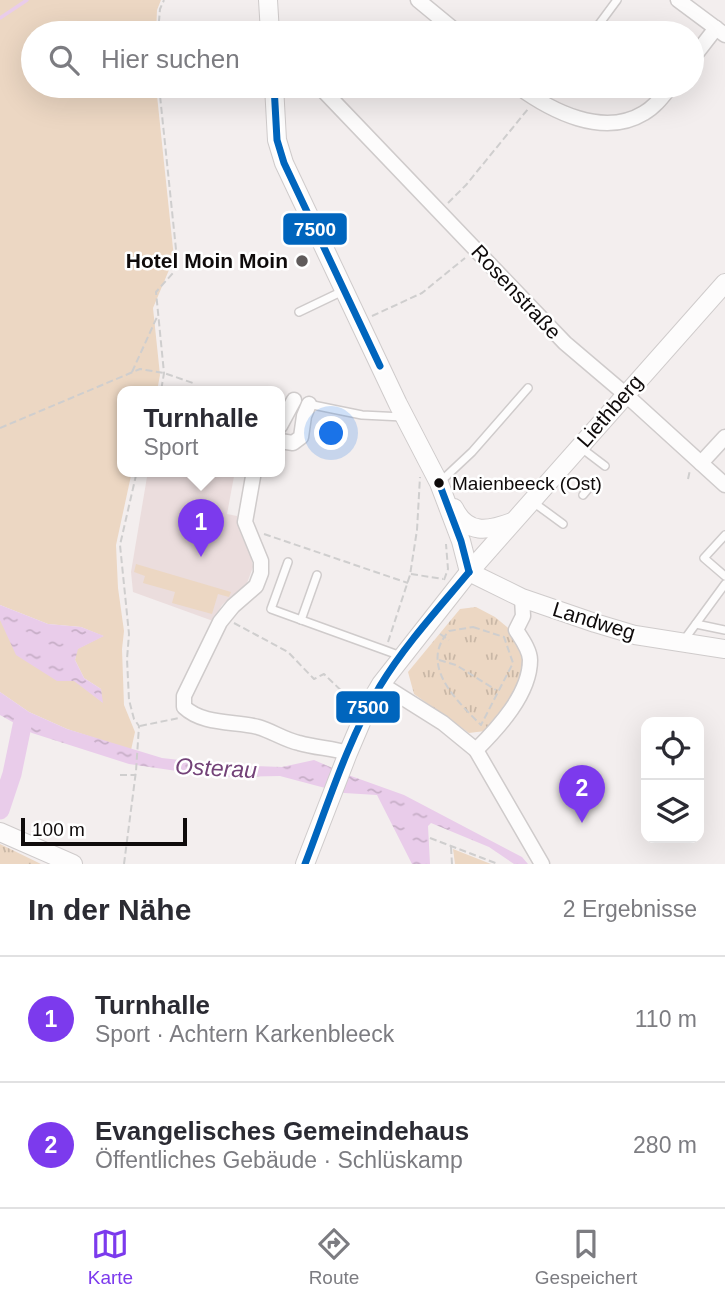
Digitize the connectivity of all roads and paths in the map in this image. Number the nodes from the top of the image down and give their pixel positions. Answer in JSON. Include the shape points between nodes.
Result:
{"nodes":[{"id":1,"x":164,"y":0,"type":"edge"},
{"id":2,"x":268,"y":0,"type":"edge"},
{"id":3,"x":418,"y":0,"type":"edge"},
{"id":4,"x":617,"y":0,"type":"edge"},
{"id":5,"x":678,"y":0,"type":"edge"},
{"id":6,"x":159,"y":21,"type":"edge"},
{"id":7,"x":269,"y":21,"type":"edge"},
{"id":8,"x":443,"y":21,"type":"edge"},
{"id":9,"x":601,"y":21,"type":"edge"},
{"id":10,"x":721,"y":32,"type":"edge"},
{"id":11,"x":704,"y":48,"type":"edge"},
{"id":12,"x":160,"y":98,"type":"edge"},
{"id":13,"x":275,"y":98,"type":"edge"},
{"id":14,"x":330,"y":98,"type":"edge"},
{"id":15,"x":659,"y":98,"type":"edge"},
{"id":16,"x":535,"y":99,"type":"joint"},
{"id":17,"x":439,"y":212,"type":"junction"},
{"id":18,"x":477,"y":249,"type":"junction"},
{"id":19,"x":725,"y":283,"type":"edge"},
{"id":20,"x":345,"y":290,"type":"junction"},
{"id":21,"x":299,"y":312,"type":"dead end"},
{"id":22,"x":158,"y":316,"type":"junction"},
{"id":23,"x":360,"y":321,"type":"junction"},
{"id":24,"x":132,"y":372,"type":"junction"},
{"id":25,"x":164,"y":373,"type":"junction"},
{"id":26,"x":193,"y":383,"type":"dead end"},
{"id":27,"x":163,"y":386,"type":"edge"},
{"id":28,"x":528,"y":388,"type":"dead end"},
{"id":29,"x":625,"y":394,"type":"junction"},
{"id":30,"x":294,"y":400,"type":"joint"},
{"id":31,"x":309,"y":404,"type":"junction"},
{"id":32,"x":405,"y":417,"type":"junction"},
{"id":33,"x":285,"y":424,"type":"edge"},
{"id":34,"x":0,"y":428,"type":"edge"},
{"id":35,"x":725,"y":437,"type":"edge"},
{"id":36,"x":285,"y":442,"type":"edge"},
{"id":37,"x":579,"y":446,"type":"junction"},
{"id":38,"x":701,"y":463,"type":"junction"},
{"id":39,"x":606,"y":466,"type":"dead end"},
{"id":40,"x":420,"y":475,"type":"dead end"},
{"id":41,"x":135,"y":477,"type":"edge"},
{"id":42,"x":253,"y":477,"type":"edge"},
{"id":43,"x":439,"y":483,"type":"junction"},
{"id":44,"x":593,"y":483,"type":"dead end"},
{"id":45,"x":725,"y":485,"type":"edge"},
{"id":46,"x":583,"y":495,"type":"dead end"},
{"id":47,"x":533,"y":501,"type":"junction"},
{"id":48,"x":516,"y":520,"type":"junction"},
{"id":49,"x":563,"y":524,"type":"dead end"},
{"id":50,"x":248,"y":530,"type":"junction"},
{"id":51,"x":725,"y":535,"type":"edge"},
{"id":52,"x":444,"y":536,"type":"dead end"},
{"id":53,"x":288,"y":562,"type":"dead end"},
{"id":54,"x":469,"y":572,"type":"junction"},
{"id":55,"x":410,"y":574,"type":"junction"},
{"id":56,"x":317,"y":575,"type":"dead end"},
{"id":57,"x":725,"y":576,"type":"edge"},
{"id":58,"x":444,"y":579,"type":"junction"},
{"id":59,"x":408,"y":583,"type":"junction"},
{"id":60,"x":441,"y":583,"type":"dead end"},
{"id":61,"x":725,"y":584,"type":"edge"},
{"id":62,"x":522,"y":598,"type":"junction"},
{"id":63,"x":224,"y":617,"type":"junction"},
{"id":64,"x":301,"y":620,"type":"junction"},
{"id":65,"x":696,"y":624,"type":"junction"},
{"id":66,"x":436,"y":631,"type":"dead end"},
{"id":67,"x":444,"y":637,"type":"junction"},
{"id":68,"x":723,"y":639,"type":"edge"},
{"id":69,"x":449,"y":640,"type":"dead end"},
{"id":70,"x":682,"y":642,"type":"junction"},
{"id":71,"x":393,"y":653,"type":"junction"},
{"id":72,"x":438,"y":660,"type":"junction"},
{"id":73,"x":381,"y":684,"type":"junction"},
{"id":74,"x":497,"y":691,"type":"junction"},
{"id":75,"x":356,"y":697,"type":"dead end"},
{"id":76,"x":190,"y":713,"type":"junction"},
{"id":77,"x":139,"y":726,"type":"junction"},
{"id":78,"x":476,"y":750,"type":"junction"},
{"id":79,"x":345,"y":762,"type":"junction"},
{"id":80,"x":136,"y":773,"type":"junction"},
{"id":81,"x":120,"y":775,"type":"dead end"},
{"id":82,"x":0,"y":832,"type":"edge"},
{"id":83,"x":430,"y":838,"type":"dead end"},
{"id":84,"x":450,"y":846,"type":"junction"},
{"id":85,"x":73,"y":864,"type":"edge"},
{"id":86,"x":124,"y":864,"type":"edge"},
{"id":87,"x":305,"y":864,"type":"edge"},
{"id":88,"x":452,"y":864,"type":"edge"},
{"id":89,"x":498,"y":864,"type":"edge"},
{"id":90,"x":542,"y":864,"type":"edge"}],
"edges":[{"from":1,"to":6,"type":"path"},
{"from":2,"to":7,"type":"street"},
{"from":3,"to":8,"type":"street"},
{"from":4,"to":9,"type":"lane"},
{"from":5,"to":10,"type":"street"},
{"from":10,"to":11,"type":"street"},
{"from":12,"to":22,"type":"path","via":[[177,259],[173,273],[156,292]]},
{"from":13,"to":20,"type":"street","via":[[277,140],[284,163]]},
{"from":14,"to":17,"type":"street","name":"Rosenstraße"},
{"from":15,"to":16,"type":"street","via":[[646,112],[616,123],[597,123]]},
{"from":16,"to":17,"type":"path"},
{"from":17,"to":18,"type":"street","name":"Rosenstraße"},
{"from":18,"to":23,"type":"path","via":[[422,293]]},
{"from":18,"to":29,"type":"street","name":"Rosenstraße","via":[[565,343]]},
{"from":19,"to":29,"type":"street","name":"Liethberg"},
{"from":20,"to":21,"type":"lane"},
{"from":20,"to":23,"type":"street"},
{"from":22,"to":24,"type":"path"},
{"from":22,"to":25,"type":"path"},
{"from":23,"to":32,"type":"street"},
{"from":24,"to":25,"type":"path"},
{"from":24,"to":34,"type":"path"},
{"from":25,"to":26,"type":"path"},
{"from":25,"to":27,"type":"path"},
{"from":28,"to":43,"type":"lane"},
{"from":29,"to":37,"type":"street","name":"Liethberg"},
{"from":29,"to":38,"type":"street","name":"Rosenstraße"},
{"from":30,"to":31,"type":"lane"},
{"from":30,"to":33,"type":"street"},
{"from":31,"to":32,"type":"lane","via":[[362,415]]},
{"from":31,"to":36,"type":"street","via":[[301,437]]},
{"from":32,"to":43,"type":"street"},
{"from":35,"to":38,"type":"street"},
{"from":37,"to":39,"type":"lane"},
{"from":37,"to":47,"type":"street","name":"Liethberg"},
{"from":38,"to":45,"type":"street","name":"Rosenstraße"},
{"from":40,"to":55,"type":"path"},
{"from":41,"to":77,"type":"path","via":[[120,545],[129,634],[129,699]]},
{"from":42,"to":50,"type":"street"},
{"from":43,"to":48,"type":"street","via":[[466,525],[493,529]]},
{"from":43,"to":54,"type":"street"},
{"from":44,"to":46,"type":"lane"},
{"from":47,"to":48,"type":"street","name":"Liethberg"},
{"from":47,"to":49,"type":"lane"},
{"from":48,"to":54,"type":"street","name":"Liethberg"},
{"from":50,"to":59,"type":"path"},
{"from":50,"to":63,"type":"street","via":[[261,573],[256,586]]},
{"from":51,"to":57,"type":"lane","via":[[704,558]]},
{"from":52,"to":58,"type":"path","via":[[448,569]]},
{"from":53,"to":64,"type":"lane","via":[[271,609]]},
{"from":54,"to":62,"type":"street","name":"Landweg"},
{"from":54,"to":71,"type":"street","name":"Liethberg"},
{"from":55,"to":58,"type":"path"},
{"from":55,"to":59,"type":"path"},
{"from":56,"to":64,"type":"lane"},
{"from":58,"to":60,"type":"path"},
{"from":59,"to":71,"type":"path"},
{"from":61,"to":65,"type":"lane"},
{"from":62,"to":70,"type":"street","name":"Landweg","via":[[635,635]]},
{"from":62,"to":78,"type":"street","via":[[523,616],[516,629],[530,658],[527,674],[511,709]]},
{"from":63,"to":75,"type":"path","via":[[288,652],[314,679],[324,674],[354,703]]},
{"from":63,"to":76,"type":"street","via":[[184,696],[184,707]]},
{"from":64,"to":71,"type":"lane"},
{"from":65,"to":68,"type":"lane"},
{"from":65,"to":70,"type":"lane"},
{"from":66,"to":67,"type":"path"},
{"from":67,"to":69,"type":"path"},
{"from":67,"to":72,"type":"path"},
{"from":67,"to":74,"type":"path","via":[[449,631],[474,627],[504,637],[513,663]]},
{"from":68,"to":70,"type":"street","name":"Landweg"},
{"from":71,"to":73,"type":"street","name":"Liethberg"},
{"from":72,"to":74,"type":"path","via":[[456,665]]},
{"from":72,"to":74,"type":"path","via":[[446,688],[481,725]]},
{"from":73,"to":78,"type":"street"},
{"from":73,"to":79,"type":"street","name":"Liethberg"},
{"from":76,"to":77,"type":"path"},
{"from":76,"to":79,"type":"street","via":[[263,729]]},
{"from":77,"to":80,"type":"path"},
{"from":78,"to":90,"type":"street"},
{"from":79,"to":87,"type":"street","name":"Liethberg"},
{"from":80,"to":81,"type":"path"},
{"from":80,"to":86,"type":"path"},
{"from":82,"to":85,"type":"street"},
{"from":83,"to":84,"type":"path"},
{"from":84,"to":88,"type":"path"},
{"from":84,"to":89,"type":"path"}]}
